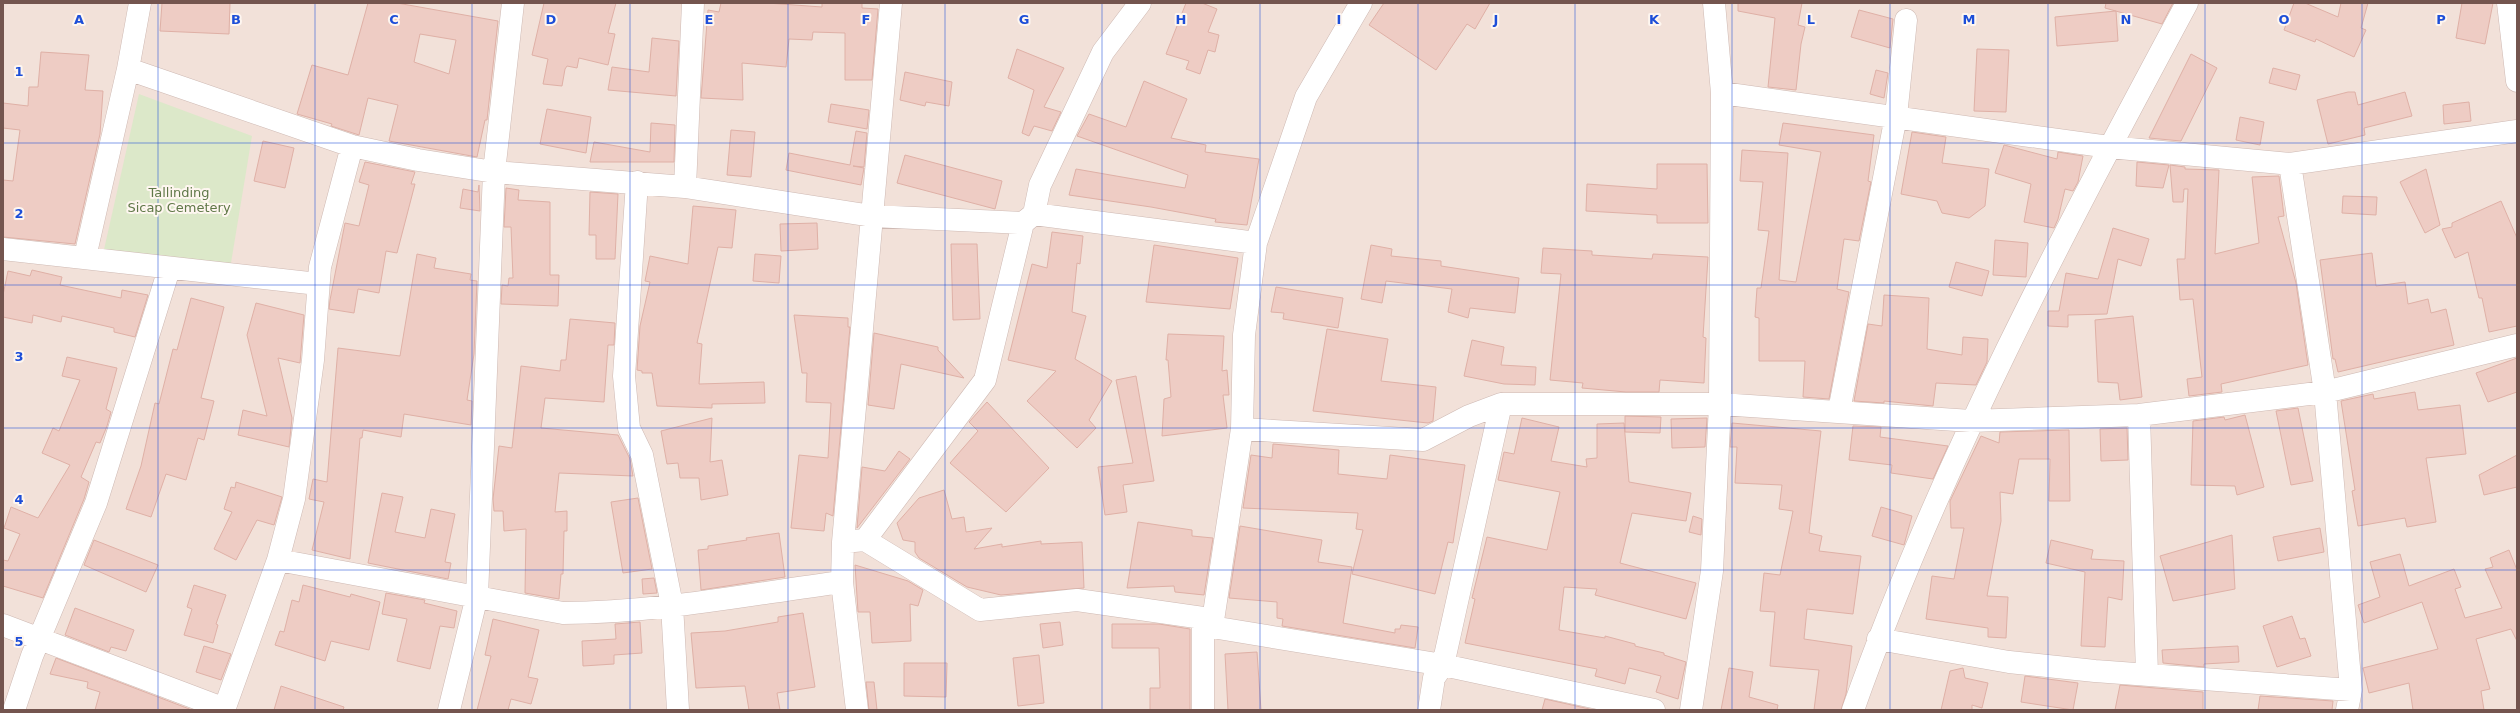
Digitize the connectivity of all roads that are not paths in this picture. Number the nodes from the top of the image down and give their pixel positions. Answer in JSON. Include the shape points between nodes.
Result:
{"nodes":[{"id":1,"x":140,"y":3,"type":"edge"},
{"id":2,"x":512,"y":3,"type":"edge"},
{"id":3,"x":693,"y":3,"type":"edge"},
{"id":4,"x":891,"y":3,"type":"edge"},
{"id":5,"x":1140,"y":3,"type":"edge"},
{"id":6,"x":1361,"y":3,"type":"edge"},
{"id":7,"x":1714,"y":3,"type":"edge"},
{"id":8,"x":2187,"y":3,"type":"edge"},
{"id":9,"x":2508,"y":3,"type":"edge"},
{"id":10,"x":1906,"y":20,"type":"dead end"},
{"id":11,"x":128,"y":69,"type":"junction"},
{"id":12,"x":2517,"y":82,"type":"edge"},
{"id":13,"x":1722,"y":93,"type":"junction"},
{"id":14,"x":1896,"y":116,"type":"junction"},
{"id":15,"x":2517,"y":131,"type":"edge"},
{"id":16,"x":352,"y":146,"type":"junction"},
{"id":17,"x":2109,"y":147,"type":"junction"},
{"id":18,"x":2290,"y":164,"type":"junction"},
{"id":19,"x":494,"y":172,"type":"junction"},
{"id":20,"x":637,"y":182,"type":"junction"},
{"id":21,"x":685,"y":187,"type":"junction"},
{"id":22,"x":872,"y":216,"type":"junction"},
{"id":23,"x":1028,"y":218,"type":"junction"},
{"id":24,"x":1256,"y":243,"type":"junction"},
{"id":25,"x":3,"y":250,"type":"edge"},
{"id":26,"x":85,"y":257,"type":"junction"},
{"id":27,"x":169,"y":269,"type":"junction"},
{"id":28,"x":318,"y":284,"type":"junction"},
{"id":29,"x":2517,"y":345,"type":"edge"},
{"id":30,"x":2325,"y":392,"type":"junction"},
{"id":31,"x":1501,"y":404,"type":"junction"},
{"id":32,"x":1720,"y":404,"type":"junction"},
{"id":33,"x":1840,"y":411,"type":"junction"},
{"id":34,"x":2138,"y":415,"type":"junction"},
{"id":35,"x":1971,"y":421,"type":"junction"},
{"id":36,"x":1242,"y":429,"type":"junction"},
{"id":37,"x":865,"y":540,"type":"junction"},
{"id":38,"x":842,"y":542,"type":"junction"},
{"id":39,"x":278,"y":560,"type":"junction"},
{"id":40,"x":842,"y":582,"type":"junction"},
{"id":41,"x":477,"y":596,"type":"junction"},
{"id":42,"x":672,"y":605,"type":"junction"},
{"id":43,"x":1207,"y":623,"type":"junction"},
{"id":44,"x":3,"y":625,"type":"edge"},
{"id":45,"x":39,"y":639,"type":"junction"},
{"id":46,"x":1878,"y":639,"type":"junction"},
{"id":47,"x":1443,"y":665,"type":"junction"},
{"id":48,"x":2147,"y":674,"type":"junction"},
{"id":49,"x":2349,"y":700,"type":"edge"},
{"id":50,"x":225,"y":709,"type":"edge"},
{"id":51,"x":14,"y":710,"type":"edge"},
{"id":52,"x":449,"y":710,"type":"edge"},
{"id":53,"x":678,"y":710,"type":"edge"},
{"id":54,"x":857,"y":710,"type":"edge"},
{"id":55,"x":1203,"y":710,"type":"edge"},
{"id":56,"x":1429,"y":710,"type":"edge"},
{"id":57,"x":1654,"y":710,"type":"edge"},
{"id":58,"x":1691,"y":710,"type":"edge"},
{"id":59,"x":1853,"y":710,"type":"edge"}],
"edges":[{"from":1,"to":11,"type":"street"},
{"from":2,"to":19,"type":"street"},
{"from":3,"to":21,"type":"street"},
{"from":4,"to":22,"type":"street"},
{"from":5,"to":23,"type":"street","via":[[1103,52],[1040,185]]},
{"from":6,"to":24,"type":"street","via":[[1306,97]]},
{"from":7,"to":13,"type":"street"},
{"from":8,"to":17,"type":"street"},
{"from":9,"to":12,"type":"street"},
{"from":10,"to":14,"type":"street"},
{"from":11,"to":16,"type":"street"},
{"from":11,"to":26,"type":"street"},
{"from":13,"to":14,"type":"street"},
{"from":13,"to":32,"type":"street"},
{"from":14,"to":17,"type":"street"},
{"from":14,"to":33,"type":"street"},
{"from":15,"to":18,"type":"street"},
{"from":16,"to":19,"type":"street"},
{"from":16,"to":28,"type":"street","via":[[320,267]]},
{"from":17,"to":18,"type":"street"},
{"from":17,"to":35,"type":"street"},
{"from":18,"to":30,"type":"street"},
{"from":19,"to":20,"type":"street"},
{"from":19,"to":41,"type":"street"},
{"from":20,"to":21,"type":"street"},
{"from":20,"to":42,"type":"street","via":[[624,376],[629,428],[642,455]]},
{"from":21,"to":22,"type":"street"},
{"from":22,"to":23,"type":"street"},
{"from":22,"to":38,"type":"street"},
{"from":23,"to":24,"type":"street"},
{"from":23,"to":37,"type":"street","via":[[984,380]]},
{"from":24,"to":36,"type":"street","via":[[1244,335]]},
{"from":25,"to":26,"type":"street"},
{"from":26,"to":27,"type":"street"},
{"from":27,"to":28,"type":"street"},
{"from":27,"to":45,"type":"street","via":[[96,503]]},
{"from":28,"to":39,"type":"street","via":[[314,360],[294,499]]},
{"from":29,"to":30,"type":"street"},
{"from":30,"to":34,"type":"street"},
{"from":30,"to":49,"type":"street"},
{"from":31,"to":32,"type":"street"},
{"from":31,"to":36,"type":"street","via":[[1469,416],[1423,440]]},
{"from":31,"to":47,"type":"street"},
{"from":32,"to":33,"type":"street"},
{"from":32,"to":58,"type":"street","via":[[1712,571]]},
{"from":33,"to":35,"type":"street"},
{"from":34,"to":35,"type":"street"},
{"from":34,"to":48,"type":"street"},
{"from":35,"to":46,"type":"street"},
{"from":36,"to":43,"type":"street"},
{"from":37,"to":38,"type":"street"},
{"from":37,"to":43,"type":"street","via":[[980,610],[1077,600]]},
{"from":38,"to":40,"type":"street"},
{"from":39,"to":41,"type":"street"},
{"from":39,"to":50,"type":"street"},
{"from":40,"to":42,"type":"street"},
{"from":40,"to":54,"type":"street"},
{"from":41,"to":42,"type":"street","via":[[563,613],[593,613]]},
{"from":41,"to":52,"type":"street"},
{"from":42,"to":53,"type":"street"},
{"from":43,"to":47,"type":"street"},
{"from":43,"to":55,"type":"street"},
{"from":44,"to":45,"type":"street"},
{"from":45,"to":50,"type":"street"},
{"from":45,"to":51,"type":"street"},
{"from":46,"to":48,"type":"street","via":[[2009,662]]},
{"from":46,"to":59,"type":"street"},
{"from":47,"to":56,"type":"street","via":[[1434,678]]},
{"from":47,"to":57,"type":"street"},
{"from":48,"to":49,"type":"street"}]}
